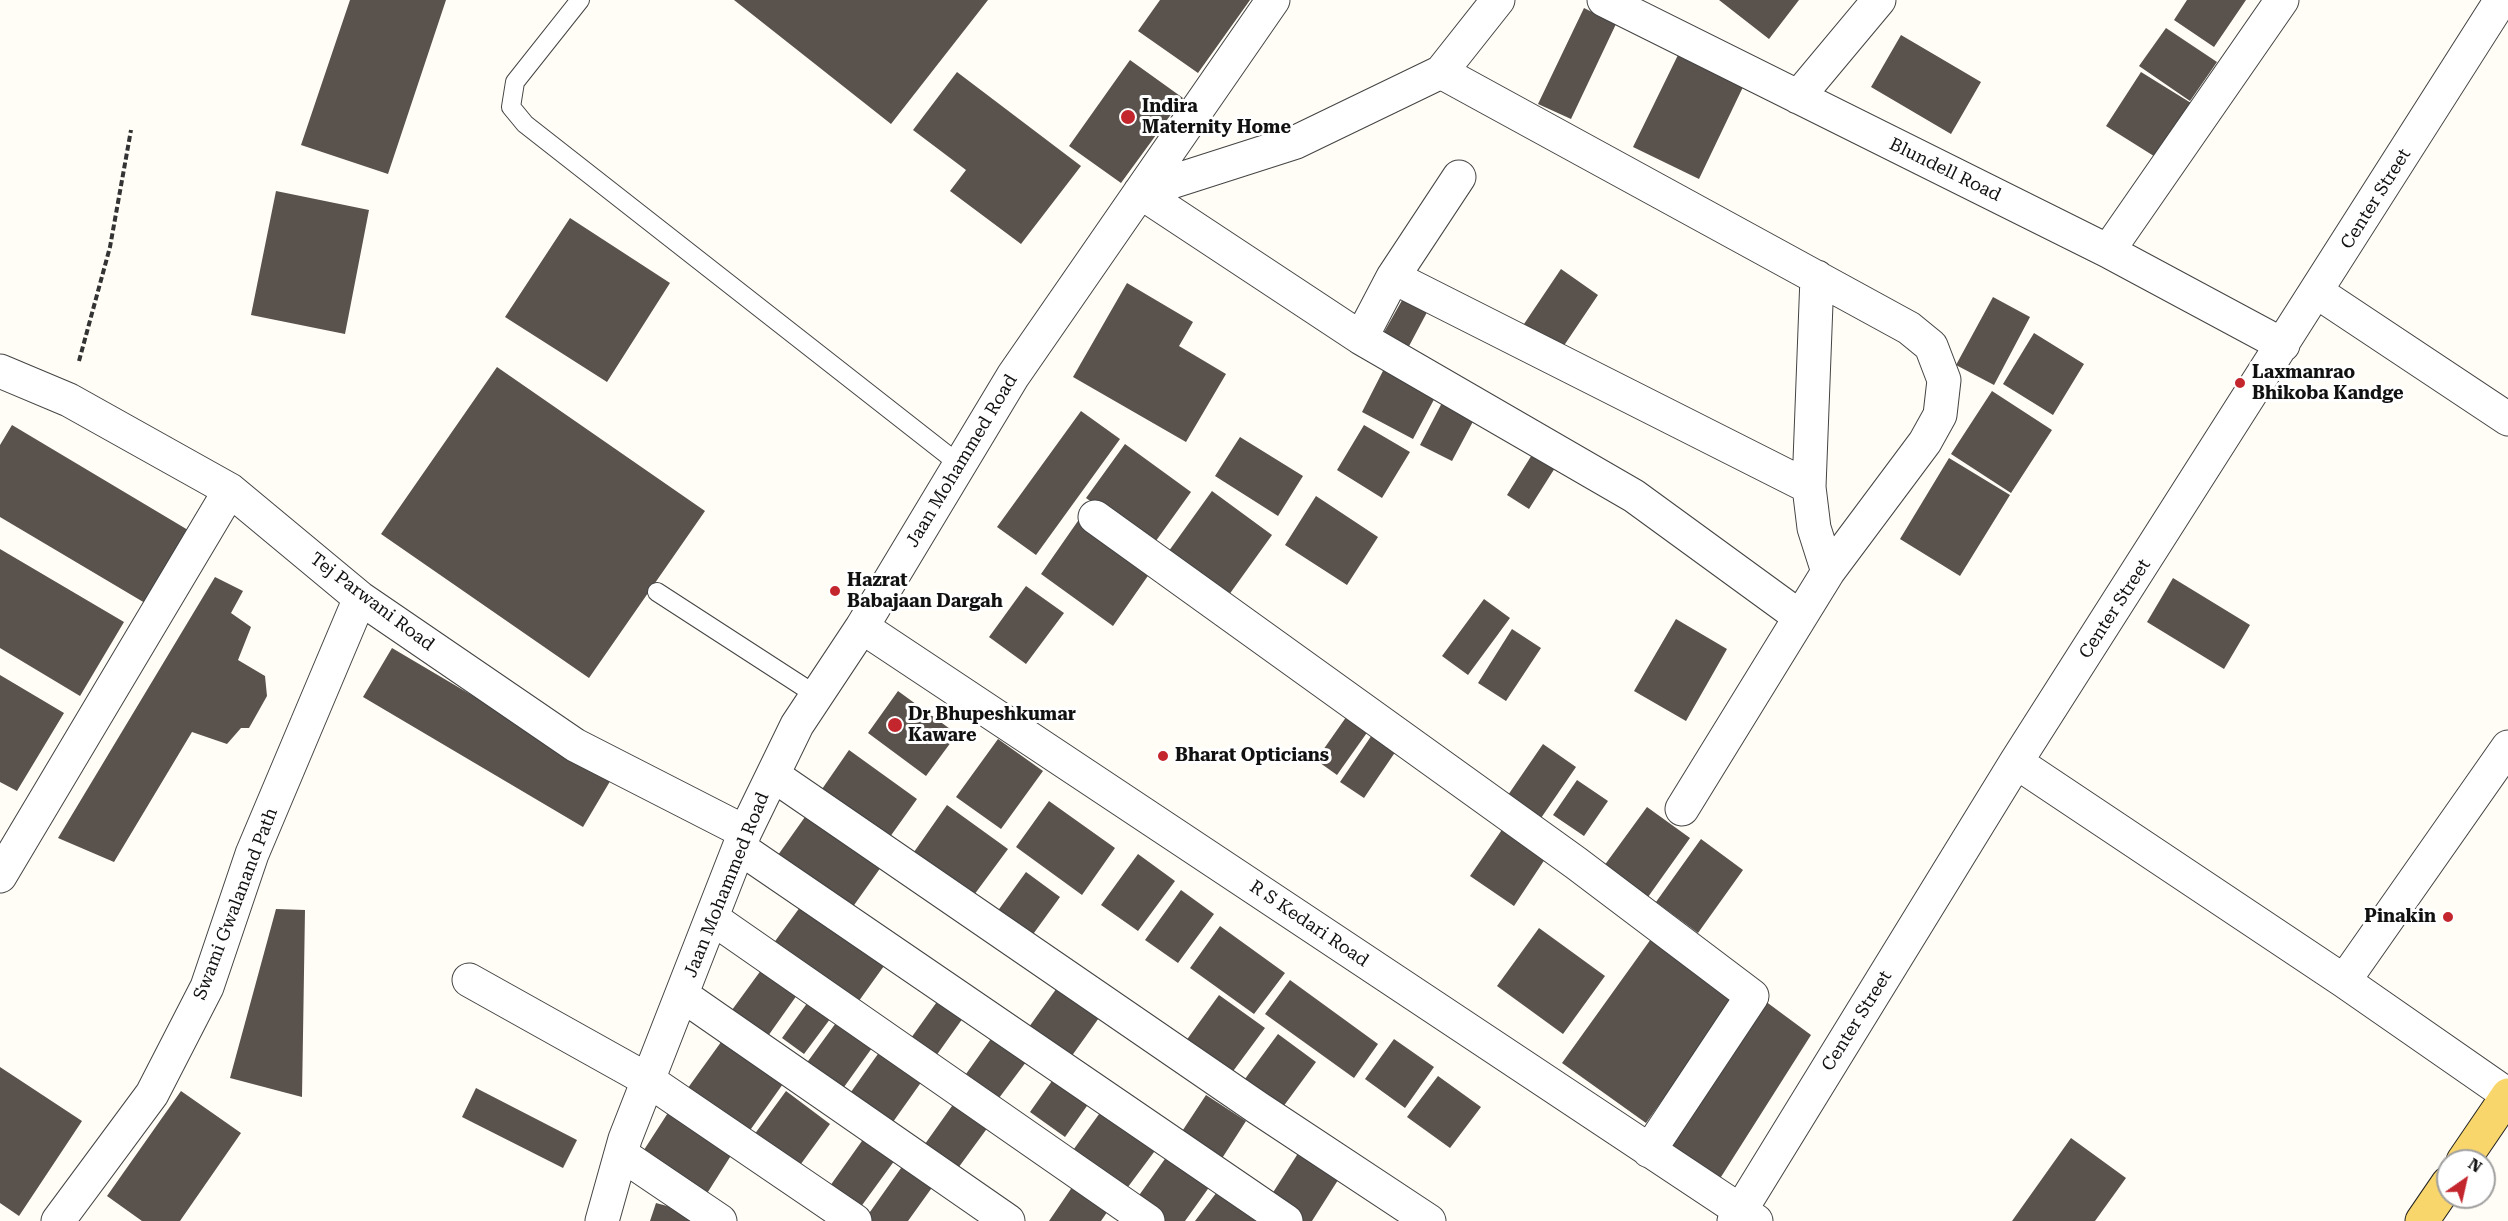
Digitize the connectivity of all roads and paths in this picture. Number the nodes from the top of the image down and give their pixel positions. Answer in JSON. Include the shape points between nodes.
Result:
{"nodes":[{"id":1,"x":580,"y":0,"type":"edge"},
{"id":2,"x":1273,"y":0,"type":"edge"},
{"id":3,"x":1498,"y":0,"type":"edge"},
{"id":4,"x":1604,"y":0,"type":"edge"},
{"id":5,"x":1879,"y":0,"type":"edge"},
{"id":6,"x":2282,"y":0,"type":"edge"},
{"id":7,"x":2501,"y":0,"type":"edge"},
{"id":8,"x":1442,"y":72,"type":"junction"},
{"id":9,"x":1798,"y":97,"type":"junction"},
{"id":10,"x":131,"y":130,"type":"dead end"},
{"id":11,"x":1459,"y":177,"type":"dead end"},
{"id":12,"x":1140,"y":192,"type":"junction"},
{"id":13,"x":2108,"y":251,"type":"junction"},
{"id":14,"x":1393,"y":277,"type":"junction"},
{"id":15,"x":1816,"y":277,"type":"junction"},
{"id":16,"x":2317,"y":292,"type":"junction"},
{"id":17,"x":1361,"y":338,"type":"junction"},
{"id":18,"x":2283,"y":345,"type":"junction"},
{"id":19,"x":0,"y":371,"type":"edge"},
{"id":20,"x":69,"y":400,"type":"junction"},
{"id":21,"x":2508,"y":419,"type":"edge"},
{"id":22,"x":959,"y":464,"type":"junction"},
{"id":23,"x":1809,"y":487,"type":"junction"},
{"id":24,"x":230,"y":490,"type":"junction"},
{"id":25,"x":1095,"y":517,"type":"dead end"},
{"id":26,"x":1828,"y":572,"type":"junction"},
{"id":27,"x":657,"y":592,"type":"dead end"},
{"id":28,"x":360,"y":598,"type":"junction"},
{"id":29,"x":1800,"y":616,"type":"junction"},
{"id":30,"x":862,"y":627,"type":"junction"},
{"id":31,"x":816,"y":695,"type":"junction"},
{"id":32,"x":2508,"y":747,"type":"edge"},
{"id":33,"x":2016,"y":762,"type":"junction"},
{"id":34,"x":773,"y":775,"type":"junction"},
{"id":35,"x":1682,"y":809,"type":"dead end"},
{"id":36,"x":742,"y":840,"type":"junction"},
{"id":37,"x":0,"y":876,"type":"edge"},
{"id":38,"x":712,"y":918,"type":"junction"},
{"id":39,"x":469,"y":980,"type":"dead end"},
{"id":40,"x":2344,"y":981,"type":"junction"},
{"id":41,"x":682,"y":995,"type":"junction"},
{"id":42,"x":648,"y":1080,"type":"junction"},
{"id":43,"x":2508,"y":1095,"type":"edge"},
{"id":44,"x":2471,"y":1149,"type":"edge"},
{"id":45,"x":1649,"y":1151,"type":"junction"},
{"id":46,"x":621,"y":1154,"type":"junction"},
{"id":47,"x":2436,"y":1201,"type":"edge"},
{"id":48,"x":1743,"y":1218,"type":"edge"},
{"id":49,"x":58,"y":1221,"type":"edge"},
{"id":50,"x":602,"y":1221,"type":"edge"},
{"id":51,"x":720,"y":1221,"type":"edge"},
{"id":52,"x":855,"y":1221,"type":"edge"},
{"id":53,"x":1008,"y":1221,"type":"edge"},
{"id":54,"x":1148,"y":1221,"type":"edge"},
{"id":55,"x":1286,"y":1221,"type":"edge"},
{"id":56,"x":1429,"y":1221,"type":"edge"},
{"id":57,"x":2422,"y":1221,"type":"edge"}],
"edges":[{"from":1,"to":22,"type":"lane","via":[[515,82],[511,107],[525,124]]},
{"from":2,"to":12,"type":"street","name":"Jaan Mohammed Road"},
{"from":3,"to":8,"type":"street"},
{"from":4,"to":9,"type":"street","name":"Blundell Road"},
{"from":5,"to":9,"type":"street"},
{"from":6,"to":13,"type":"street"},
{"from":7,"to":16,"type":"street","name":"Center Street"},
{"from":8,"to":12,"type":"street","via":[[1296,142]]},
{"from":8,"to":15,"type":"street"},
{"from":9,"to":13,"type":"street","name":"Blundell Road"},
{"from":10,"to":20,"type":"path","via":[[110,248]]},
{"from":11,"to":14,"type":"street"},
{"from":12,"to":17,"type":"street"},
{"from":12,"to":22,"type":"street","name":"Jaan Mohammed Road","via":[[1013,376]]},
{"from":13,"to":18,"type":"street","name":"Blundell Road"},
{"from":14,"to":17,"type":"street"},
{"from":14,"to":23,"type":"street"},
{"from":15,"to":23,"type":"street"},
{"from":15,"to":26,"type":"street","via":[[1909,328],[1931,346],[1944,380],[1940,415],[1925,442]]},
{"from":16,"to":18,"type":"street","name":"Center Street"},
{"from":16,"to":21,"type":"street"},
{"from":17,"to":29,"type":"street","via":[[1634,496]]},
{"from":18,"to":33,"type":"street","name":"Center Street"},
{"from":19,"to":20,"type":"street","name":"Tej Parwani Road"},
{"from":20,"to":24,"type":"street","name":"Tej Parwani Road"},
{"from":22,"to":30,"type":"street","name":"Jaan Mohammed Road"},
{"from":23,"to":26,"type":"street","via":[[1814,528]]},
{"from":24,"to":28,"type":"street","name":"Tej Parwani Road"},
{"from":24,"to":37,"type":"street"},
{"from":25,"to":45,"type":"street","via":[[1576,863],[1752,996]]},
{"from":26,"to":29,"type":"street"},
{"from":27,"to":31,"type":"lane"},
{"from":28,"to":36,"type":"street","name":"Tej Parwani Road","via":[[575,745]]},
{"from":28,"to":49,"type":"street","name":"Swami Gwalanand Path","via":[[252,854],[207,987],[152,1094]]},
{"from":29,"to":35,"type":"street"},
{"from":30,"to":31,"type":"street","name":"Jaan Mohammed Road"},
{"from":30,"to":45,"type":"street","name":"R S Kedari Road"},
{"from":31,"to":34,"type":"street","name":"Jaan Mohammed Road"},
{"from":32,"to":40,"type":"street"},
{"from":33,"to":40,"type":"street"},
{"from":33,"to":48,"type":"street","name":"Center Street"},
{"from":34,"to":36,"type":"street","name":"Jaan Mohammed Road"},
{"from":34,"to":56,"type":"street"},
{"from":36,"to":38,"type":"street","name":"Jaan Mohammed Road"},
{"from":36,"to":55,"type":"street","name":"Tej Parwani Road"},
{"from":38,"to":41,"type":"street","name":"Jaan Mohammed Road"},
{"from":38,"to":54,"type":"street"},
{"from":39,"to":42,"type":"street"},
{"from":40,"to":43,"type":"street"},
{"from":41,"to":42,"type":"street","name":"Jaan Mohammed Road"},
{"from":41,"to":53,"type":"street"},
{"from":42,"to":46,"type":"street","name":"Jaan Mohammed Road"},
{"from":42,"to":52,"type":"street"},
{"from":43,"to":44,"type":"main road"},
{"from":45,"to":48,"type":"street","name":"R S Kedari Road"},
{"from":46,"to":50,"type":"street","name":"Jaan Mohammed Road"},
{"from":46,"to":51,"type":"street"},
{"from":47,"to":57,"type":"main road"}]}
